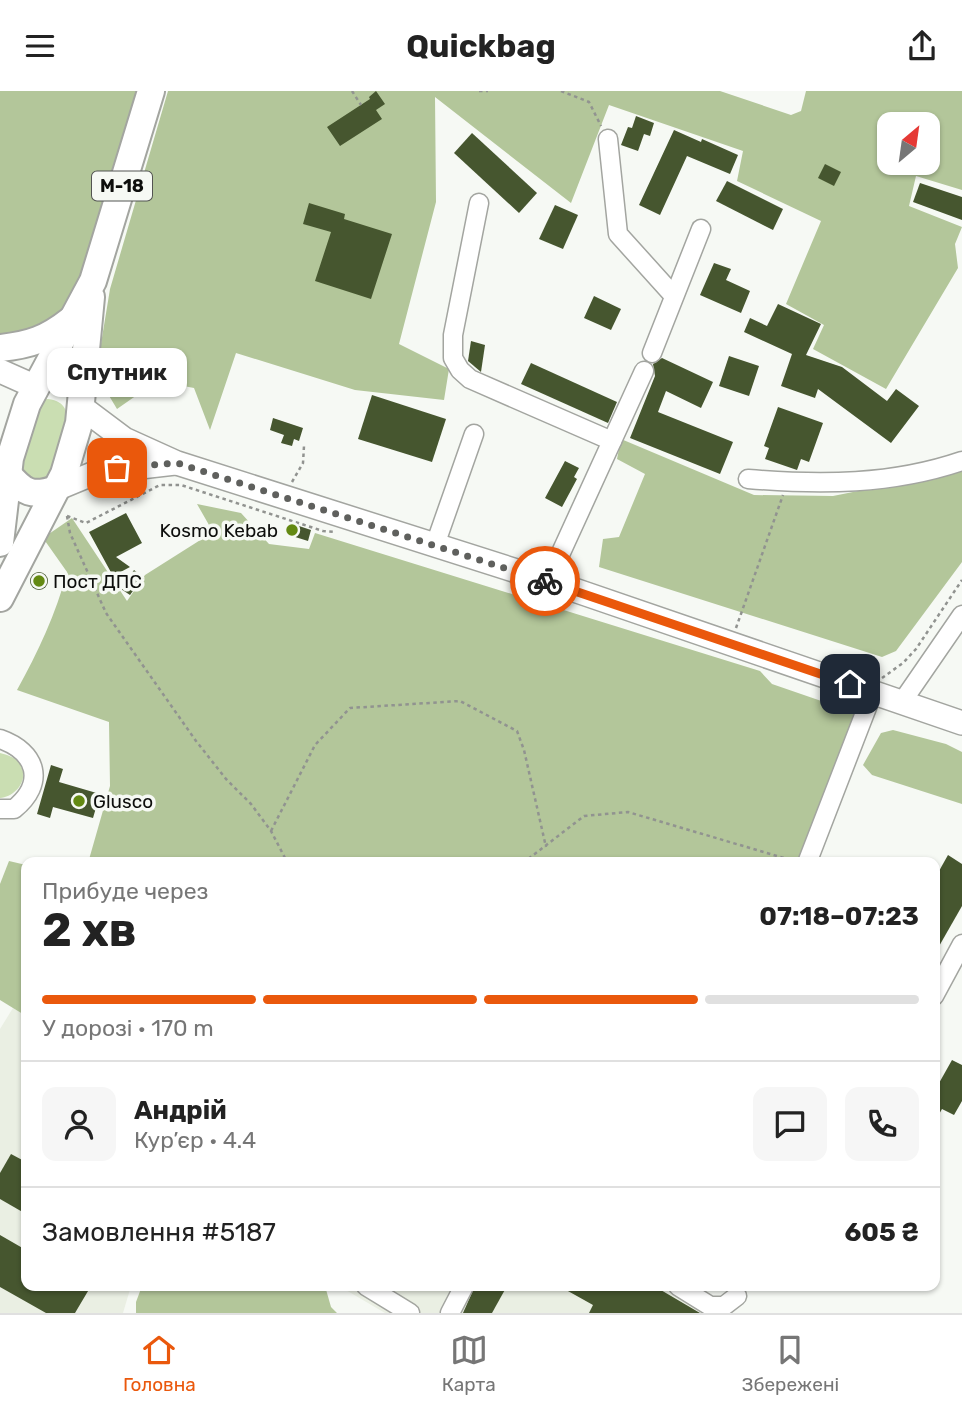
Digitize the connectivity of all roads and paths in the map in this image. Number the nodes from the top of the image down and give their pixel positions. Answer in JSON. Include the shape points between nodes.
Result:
{"nodes":[{"id":1,"x":151,"y":91,"type":"edge"},
{"id":2,"x":352,"y":91,"type":"edge"},
{"id":3,"x":479,"y":91,"type":"edge"},
{"id":4,"x":488,"y":91,"type":"edge"},
{"id":5,"x":561,"y":91,"type":"edge"},
{"id":6,"x":361,"y":105,"type":"dead end"},
{"id":7,"x":608,"y":139,"type":"joint"},
{"id":8,"x":479,"y":202,"type":"dead end"},
{"id":9,"x":701,"y":229,"type":"dead end"},
{"id":10,"x":93,"y":281,"type":"junction"},
{"id":11,"x":673,"y":295,"type":"junction"},
{"id":12,"x":75,"y":317,"type":"junction"},
{"id":13,"x":0,"y":348,"type":"edge"},
{"id":14,"x":652,"y":353,"type":"dead end"},
{"id":15,"x":0,"y":371,"type":"edge"},
{"id":16,"x":644,"y":371,"type":"dead end"},
{"id":17,"x":36,"y":387,"type":"junction"},
{"id":18,"x":80,"y":407,"type":"junction"},
{"id":19,"x":474,"y":434,"type":"dead end"},
{"id":20,"x":612,"y":441,"type":"junction"},
{"id":21,"x":304,"y":446,"type":"dead end"},
{"id":22,"x":962,"y":461,"type":"edge"},
{"id":23,"x":177,"y":463,"type":"junction"},
{"id":24,"x":4,"y":468,"type":"edge"},
{"id":25,"x":748,"y":479,"type":"dead end"},
{"id":26,"x":787,"y":482,"type":"junction"},
{"id":27,"x":56,"y":489,"type":"junction"},
{"id":28,"x":282,"y":496,"type":"junction"},
{"id":29,"x":289,"y":521,"type":"dead end"},
{"id":30,"x":1,"y":532,"type":"edge"},
{"id":31,"x":435,"y":545,"type":"junction"},
{"id":32,"x":962,"y":580,"type":"edge"},
{"id":33,"x":548,"y":581,"type":"junction"},
{"id":34,"x":0,"y":599,"type":"edge"},
{"id":35,"x":962,"y":615,"type":"edge"},
{"id":36,"x":736,"y":629,"type":"dead end"},
{"id":37,"x":877,"y":686,"type":"junction"},
{"id":38,"x":902,"y":702,"type":"junction"},
{"id":39,"x":962,"y":723,"type":"edge"},
{"id":40,"x":0,"y":739,"type":"edge"},
{"id":41,"x":0,"y":809,"type":"edge"},
{"id":42,"x":271,"y":831,"type":"junction"},
{"id":43,"x":546,"y":847,"type":"junction"},
{"id":44,"x":284,"y":857,"type":"edge"},
{"id":45,"x":532,"y":857,"type":"edge"},
{"id":46,"x":780,"y":857,"type":"edge"},
{"id":47,"x":809,"y":857,"type":"edge"},
{"id":48,"x":962,"y":944,"type":"edge"},
{"id":49,"x":940,"y":985,"type":"edge"},
{"id":50,"x":374,"y":1291,"type":"edge"},
{"id":51,"x":461,"y":1291,"type":"edge"},
{"id":52,"x":686,"y":1291,"type":"edge"},
{"id":53,"x":735,"y":1291,"type":"edge"},
{"id":54,"x":410,"y":1313,"type":"edge"},
{"id":55,"x":450,"y":1313,"type":"edge"},
{"id":56,"x":746,"y":1313,"type":"edge"}],
"edges":[{"from":1,"to":10,"type":"highway","number":"М-18"},
{"from":2,"to":6,"type":"path"},
{"from":3,"to":4,"type":"path"},
{"from":5,"to":7,"type":"path","via":[[589,102]]},
{"from":7,"to":11,"type":"lane","via":[[618,235]]},
{"from":8,"to":20,"type":"lane","via":[[453,335],[453,358],[470,380]]},
{"from":9,"to":11,"type":"lane"},
{"from":10,"to":12,"type":"highway","number":"М-18"},
{"from":10,"to":18,"type":"highway","number":"М-18"},
{"from":11,"to":14,"type":"lane"},
{"from":12,"to":13,"type":"highway","via":[[51,335],[24,346]]},
{"from":12,"to":17,"type":"highway","number":"М-18"},
{"from":15,"to":17,"type":"main road"},
{"from":16,"to":20,"type":"lane"},
{"from":17,"to":18,"type":"highway","via":[[60,390]]},
{"from":17,"to":24,"type":"highway","number":"М-18"},
{"from":18,"to":23,"type":"main road","via":[[124,439]]},
{"from":18,"to":27,"type":"highway","number":"М-18","via":[[79,423]]},
{"from":19,"to":31,"type":"lane"},
{"from":20,"to":33,"type":"lane"},
{"from":21,"to":28,"type":"path","via":[[303,463]]},
{"from":22,"to":26,"type":"lane","via":[[887,479]]},
{"from":23,"to":27,"type":"main road","via":[[97,472]]},
{"from":23,"to":28,"type":"main road"},
{"from":24,"to":27,"type":"highway","via":[[28,492]]},
{"from":24,"to":30,"type":"highway","number":"М-18"},
{"from":25,"to":26,"type":"lane"},
{"from":26,"to":36,"type":"path"},
{"from":27,"to":34,"type":"highway","number":"М-18"},
{"from":28,"to":31,"type":"main road"},
{"from":29,"to":42,"type":"path","via":[[181,485],[160,485],[86,523],[67,516],[70,533],[106,613],[196,741]]},
{"from":31,"to":33,"type":"main road"},
{"from":32,"to":37,"type":"path","via":[[916,649]]},
{"from":33,"to":37,"type":"main road"},
{"from":35,"to":38,"type":"lane"},
{"from":37,"to":38,"type":"main road"},
{"from":37,"to":47,"type":"lane"},
{"from":38,"to":39,"type":"main road"},
{"from":40,"to":41,"type":"lane","via":[[29,757],[33,785],[14,809]]},
{"from":42,"to":43,"type":"path","via":[[315,745],[350,708],[460,701],[517,731]]},
{"from":42,"to":44,"type":"path"},
{"from":43,"to":45,"type":"path"},
{"from":43,"to":46,"type":"path","via":[[584,816],[628,812]]},
{"from":48,"to":49,"type":"lane"},
{"from":50,"to":54,"type":"lane"},
{"from":51,"to":55,"type":"lane"},
{"from":52,"to":53,"type":"lane","via":[[710,1306],[724,1306]]},
{"from":53,"to":56,"type":"lane"}]}
